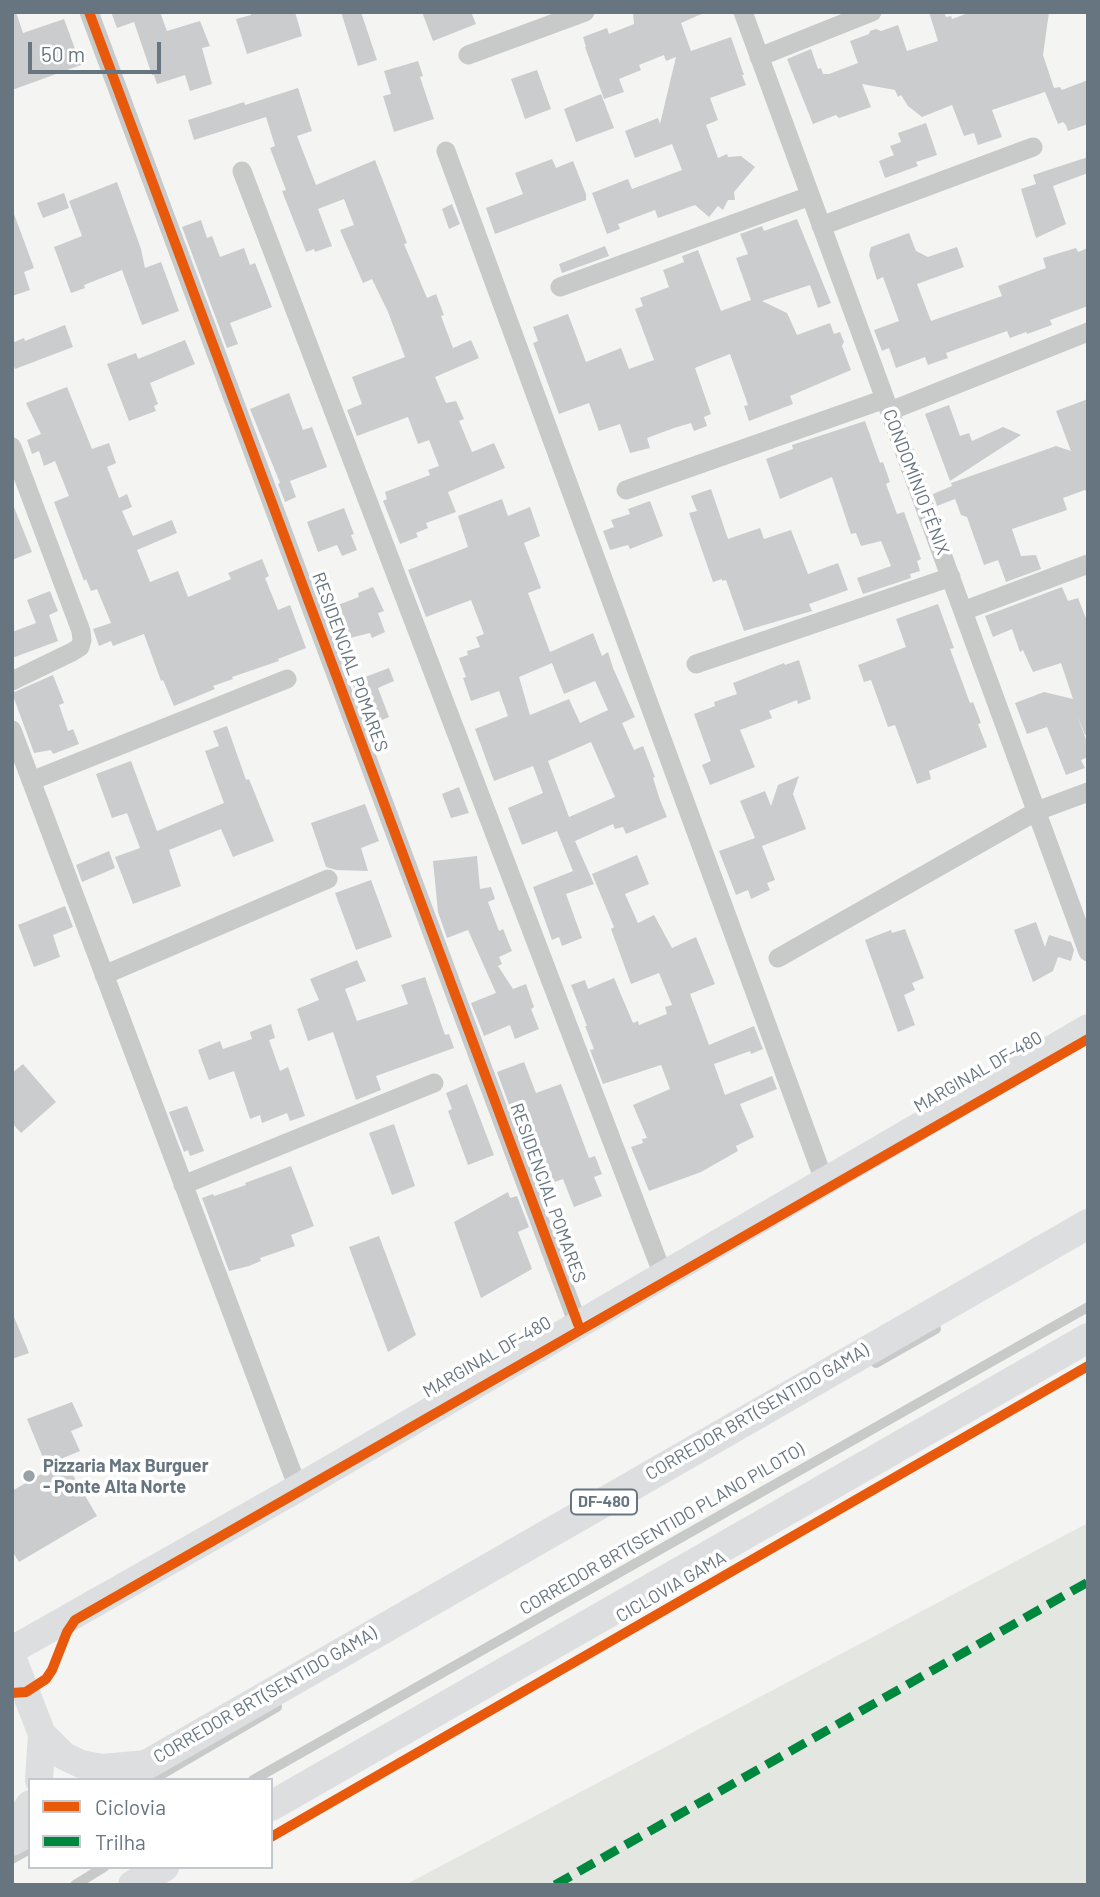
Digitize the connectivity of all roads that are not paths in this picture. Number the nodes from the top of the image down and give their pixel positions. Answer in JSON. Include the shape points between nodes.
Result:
{"nodes":[{"id":1,"x":89,"y":12,"type":"edge"},
{"id":2,"x":585,"y":12,"type":"edge"},
{"id":3,"x":743,"y":12,"type":"edge"},
{"id":4,"x":872,"y":12,"type":"edge"},
{"id":5,"x":468,"y":55,"type":"dead end"},
{"id":6,"x":759,"y":57,"type":"junction"},
{"id":7,"x":1033,"y":147,"type":"dead end"},
{"id":8,"x":446,"y":151,"type":"dead end"},
{"id":9,"x":242,"y":171,"type":"dead end"},
{"id":10,"x":810,"y":196,"type":"junction"},
{"id":11,"x":821,"y":226,"type":"junction"},
{"id":12,"x":560,"y":287,"type":"dead end"},
{"id":13,"x":1088,"y":332,"type":"edge"},
{"id":14,"x":887,"y":405,"type":"junction"},
{"id":15,"x":12,"y":447,"type":"edge"},
{"id":16,"x":626,"y":490,"type":"dead end"},
{"id":17,"x":1088,"y":564,"type":"edge"},
{"id":18,"x":951,"y":577,"type":"junction"},
{"id":19,"x":963,"y":611,"type":"junction"},
{"id":20,"x":696,"y":664,"type":"dead end"},
{"id":21,"x":287,"y":679,"type":"dead end"},
{"id":22,"x":12,"y":681,"type":"edge"},
{"id":23,"x":12,"y":730,"type":"edge"},
{"id":24,"x":31,"y":781,"type":"junction"},
{"id":25,"x":1088,"y":792,"type":"edge"},
{"id":26,"x":1037,"y":811,"type":"junction"},
{"id":27,"x":328,"y":879,"type":"dead end"},
{"id":28,"x":1088,"y":952,"type":"edge"},
{"id":29,"x":778,"y":958,"type":"dead end"},
{"id":30,"x":104,"y":975,"type":"junction"},
{"id":31,"x":1088,"y":1028,"type":"edge"},
{"id":32,"x":435,"y":1083,"type":"dead end"},
{"id":33,"x":825,"y":1183,"type":"junction"},
{"id":34,"x":183,"y":1185,"type":"junction"},
{"id":35,"x":1088,"y":1224,"type":"edge"},
{"id":36,"x":663,"y":1275,"type":"junction"},
{"id":37,"x":1088,"y":1307,"type":"edge"},
{"id":38,"x":578,"y":1324,"type":"junction"},
{"id":39,"x":944,"y":1324,"type":"dead end"},
{"id":40,"x":1088,"y":1338,"type":"edge"},
{"id":41,"x":872,"y":1365,"type":"dead end"},
{"id":42,"x":298,"y":1488,"type":"junction"},
{"id":43,"x":12,"y":1650,"type":"edge"},
{"id":44,"x":12,"y":1657,"type":"edge"},
{"id":45,"x":284,"y":1703,"type":"dead end"},
{"id":46,"x":42,"y":1734,"type":"junction"},
{"id":47,"x":150,"y":1772,"type":"edge"},
{"id":48,"x":39,"y":1778,"type":"edge"},
{"id":49,"x":128,"y":1778,"type":"edge"},
{"id":50,"x":257,"y":1778,"type":"edge"},
{"id":51,"x":273,"y":1805,"type":"edge"},
{"id":52,"x":28,"y":1807,"type":"edge"},
{"id":53,"x":12,"y":1829,"type":"edge"},
{"id":54,"x":28,"y":1832,"type":"edge"},
{"id":55,"x":12,"y":1841,"type":"edge"},
{"id":56,"x":28,"y":1850,"type":"edge"},
{"id":57,"x":12,"y":1859,"type":"edge"},
{"id":58,"x":101,"y":1869,"type":"edge"},
{"id":59,"x":161,"y":1869,"type":"edge"},
{"id":60,"x":75,"y":1885,"type":"edge"},
{"id":61,"x":134,"y":1885,"type":"edge"}],
"edges":[{"from":1,"to":38,"type":"street","name":"RESIDENCIAL POMARES"},
{"from":2,"to":5,"type":"street"},
{"from":3,"to":6,"type":"street","name":"CONDOMÍNIO FÊNIX"},
{"from":4,"to":6,"type":"street"},
{"from":6,"to":10,"type":"street","name":"CONDOMÍNIO FÊNIX"},
{"from":7,"to":11,"type":"street"},
{"from":8,"to":33,"type":"street"},
{"from":9,"to":36,"type":"street"},
{"from":10,"to":11,"type":"street","name":"CONDOMÍNIO FÊNIX"},
{"from":10,"to":12,"type":"street"},
{"from":11,"to":14,"type":"street","name":"CONDOMÍNIO FÊNIX"},
{"from":13,"to":14,"type":"street"},
{"from":14,"to":16,"type":"street"},
{"from":14,"to":18,"type":"street","name":"CONDOMÍNIO FÊNIX"},
{"from":15,"to":22,"type":"street","via":[[82,640],[72,652]]},
{"from":17,"to":19,"type":"street"},
{"from":18,"to":19,"type":"street","name":"CONDOMÍNIO FÊNIX"},
{"from":18,"to":20,"type":"street"},
{"from":19,"to":26,"type":"street","name":"CONDOMÍNIO FÊNIX"},
{"from":21,"to":24,"type":"street"},
{"from":23,"to":24,"type":"street"},
{"from":24,"to":30,"type":"street"},
{"from":25,"to":26,"type":"street"},
{"from":26,"to":28,"type":"street","name":"CONDOMÍNIO FÊNIX"},
{"from":26,"to":29,"type":"street"},
{"from":27,"to":30,"type":"street"},
{"from":30,"to":34,"type":"street"},
{"from":31,"to":33,"type":"street","name":"MARGINAL DF-480"},
{"from":32,"to":34,"type":"street"},
{"from":33,"to":36,"type":"street","name":"MARGINAL DF-480"},
{"from":34,"to":42,"type":"street"},
{"from":35,"to":47,"type":"main road","number":"DF-480"},
{"from":36,"to":38,"type":"street","name":"MARGINAL DF-480"},
{"from":37,"to":50,"type":"lane","name":"CORREDOR BRT(SENTIDO PLANO PILOTO)"},
{"from":38,"to":42,"type":"street","name":"MARGINAL DF-480"},
{"from":39,"to":41,"type":"lane","name":"CORREDOR BRT(SENTIDO GAMA)"},
{"from":40,"to":51,"type":"main road"},
{"from":42,"to":43,"type":"street","name":"MARGINAL DF-480"},
{"from":44,"to":46,"type":"street"},
{"from":45,"to":47,"type":"lane","name":"CORREDOR BRT(SENTIDO GAMA)"},
{"from":46,"to":47,"type":"street","via":[[64,1756],[81,1764]]},
{"from":46,"to":48,"type":"street"},
{"from":47,"to":49,"type":"main road","number":"DF-480"},
{"from":52,"to":53,"type":"street"},
{"from":54,"to":55,"type":"main road"},
{"from":56,"to":57,"type":"lane"},
{"from":58,"to":60,"type":"lane"},
{"from":59,"to":61,"type":"main road"}]}
